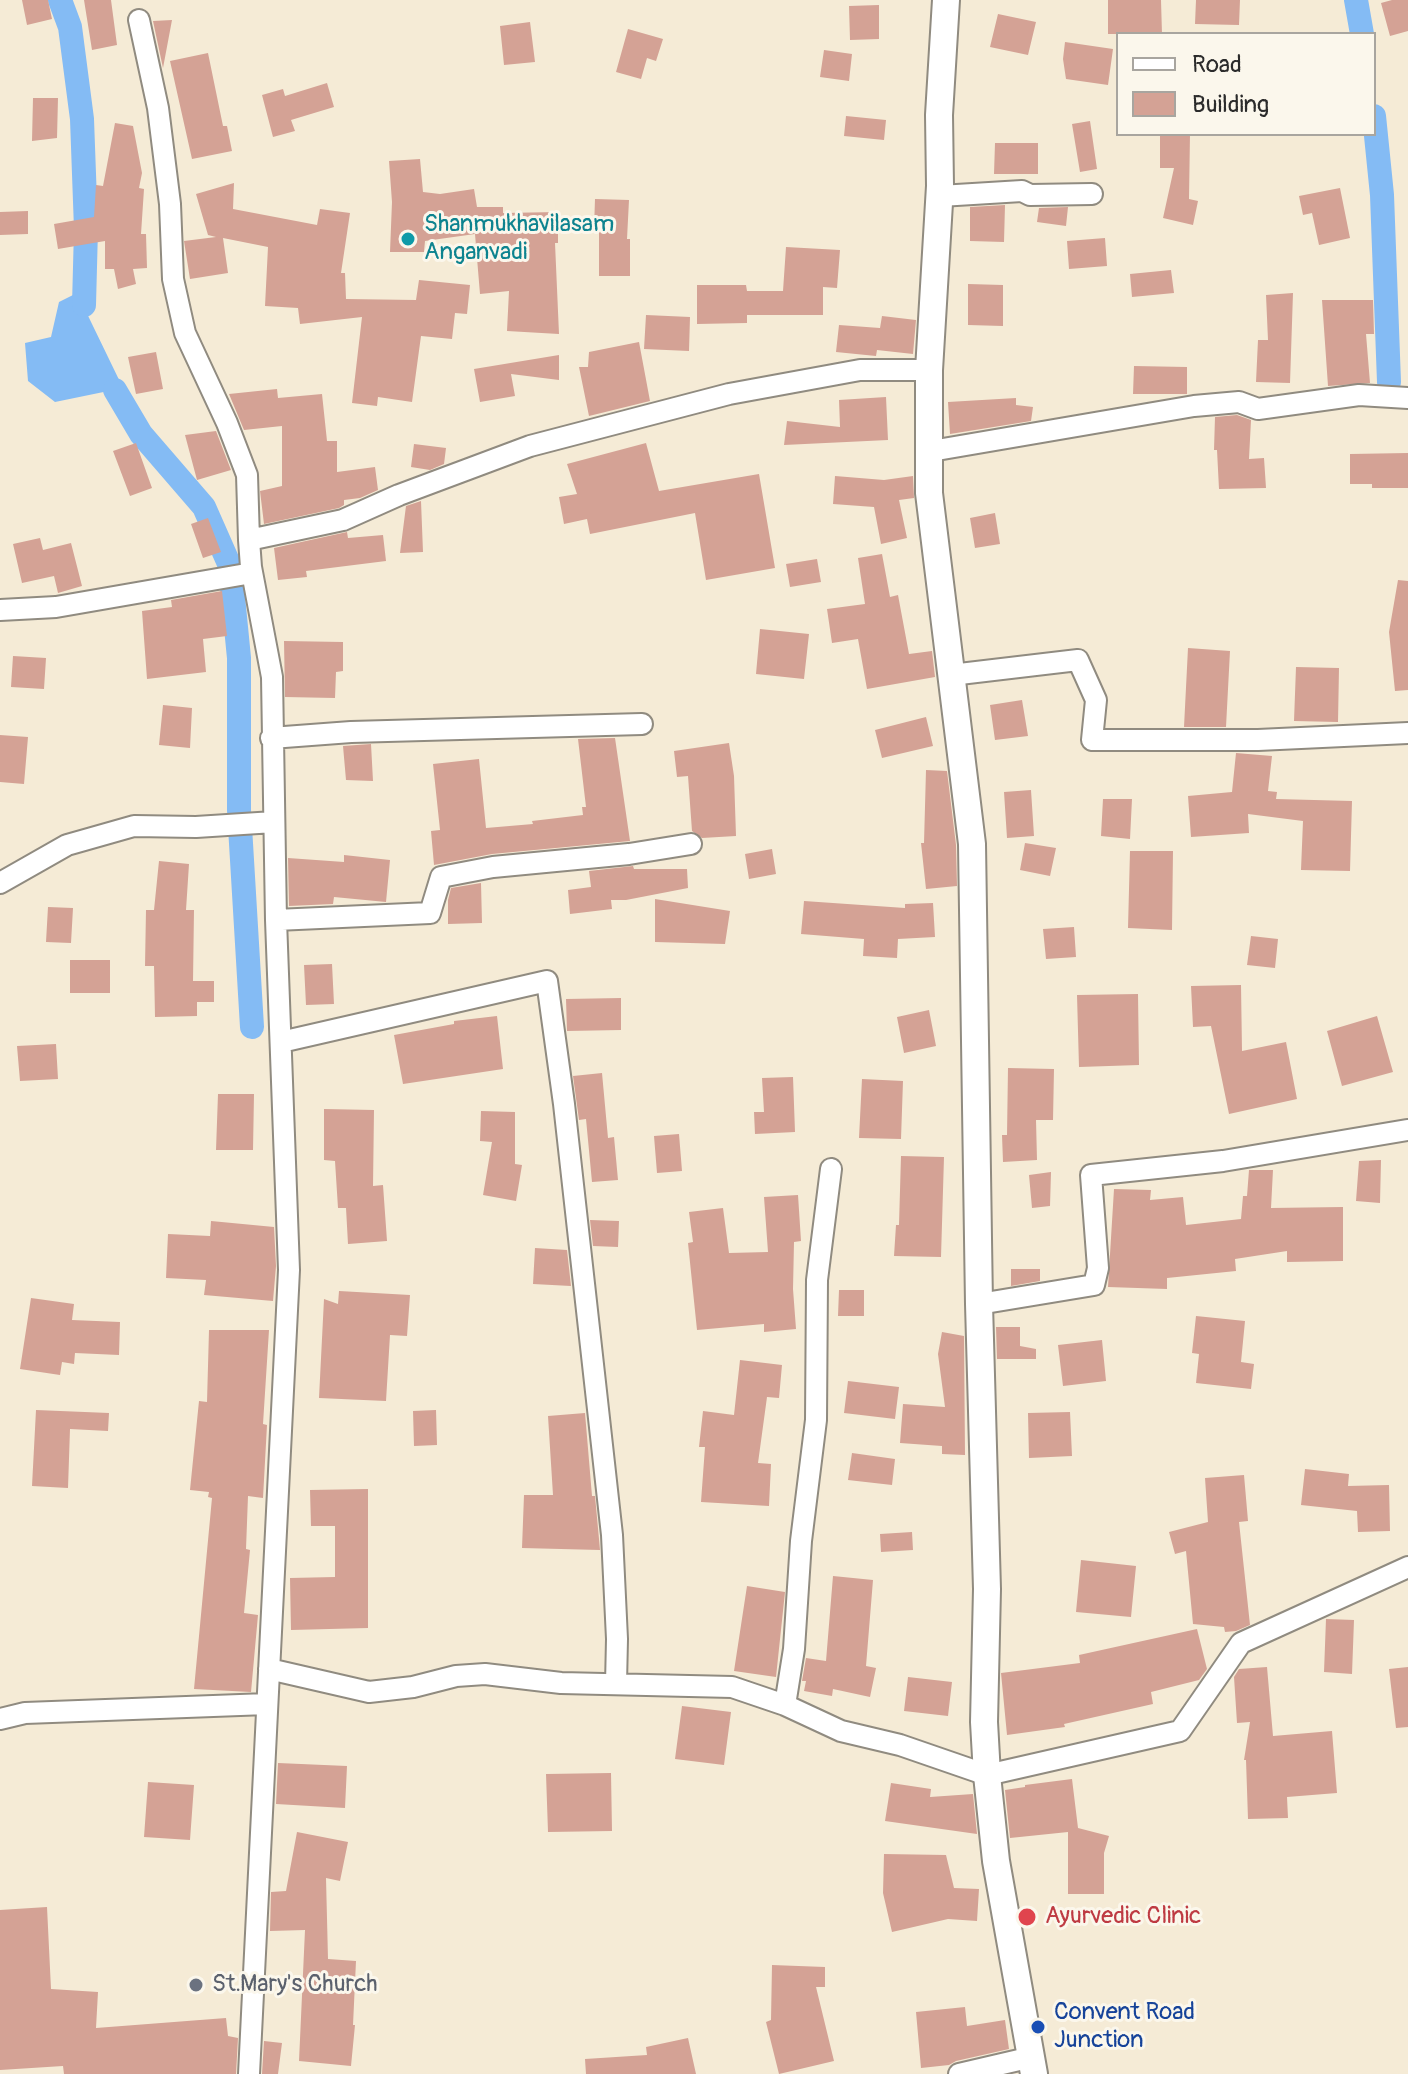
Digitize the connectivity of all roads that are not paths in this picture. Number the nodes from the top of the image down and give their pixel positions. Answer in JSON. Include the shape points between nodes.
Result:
{"nodes":[{"id":1,"x":946,"y":0,"type":"edge"},
{"id":2,"x":139,"y":20,"type":"dead end"},
{"id":3,"x":1092,"y":194,"type":"dead end"},
{"id":4,"x":940,"y":196,"type":"junction"},
{"id":5,"x":929,"y":370,"type":"junction"},
{"id":6,"x":1408,"y":398,"type":"edge"},
{"id":7,"x":931,"y":451,"type":"junction"},
{"id":8,"x":249,"y":540,"type":"junction"},
{"id":9,"x":237,"y":575,"type":"junction"},
{"id":10,"x":0,"y":610,"type":"edge"},
{"id":11,"x":951,"y":675,"type":"junction"},
{"id":12,"x":642,"y":724,"type":"dead end"},
{"id":13,"x":1408,"y":733,"type":"edge"},
{"id":14,"x":271,"y":738,"type":"junction"},
{"id":15,"x":274,"y":822,"type":"junction"},
{"id":16,"x":691,"y":844,"type":"dead end"},
{"id":17,"x":0,"y":883,"type":"edge"},
{"id":18,"x":276,"y":920,"type":"junction"},
{"id":19,"x":281,"y":1042,"type":"junction"},
{"id":20,"x":1407,"y":1130,"type":"edge"},
{"id":21,"x":831,"y":1169,"type":"dead end"},
{"id":22,"x":979,"y":1304,"type":"junction"},
{"id":23,"x":1408,"y":1567,"type":"edge"},
{"id":24,"x":269,"y":1669,"type":"junction"},
{"id":25,"x":616,"y":1684,"type":"junction"},
{"id":26,"x":267,"y":1704,"type":"junction"},
{"id":27,"x":785,"y":1705,"type":"junction"},
{"id":28,"x":0,"y":1719,"type":"edge"},
{"id":29,"x":987,"y":1775,"type":"junction"},
{"id":30,"x":1033,"y":2065,"type":"edge"},
{"id":31,"x":249,"y":2074,"type":"edge"},
{"id":32,"x":959,"y":2074,"type":"edge"}],
"edges":[{"from":1,"to":4,"type":"street"},
{"from":2,"to":8,"type":"street","via":[[158,108],[176,292],[185,333],[247,475]]},
{"from":3,"to":4,"type":"street"},
{"from":4,"to":5,"type":"street"},
{"from":5,"to":7,"type":"street"},
{"from":5,"to":8,"type":"street","via":[[860,370],[729,394],[530,446],[343,520]]},
{"from":6,"to":7,"type":"street","via":[[1359,395],[1258,409],[1239,402],[1194,406]]},
{"from":7,"to":11,"type":"street","via":[[929,493]]},
{"from":8,"to":9,"type":"street"},
{"from":9,"to":10,"type":"street","via":[[56,607]]},
{"from":9,"to":14,"type":"street","via":[[272,677]]},
{"from":11,"to":13,"type":"street","via":[[1078,660],[1096,700],[1092,740]]},
{"from":11,"to":22,"type":"street","via":[[972,844]]},
{"from":12,"to":14,"type":"street"},
{"from":14,"to":15,"type":"street"},
{"from":15,"to":17,"type":"street","via":[[134,826],[67,845]]},
{"from":15,"to":18,"type":"street"},
{"from":16,"to":18,"type":"street","via":[[441,877],[430,913]]},
{"from":18,"to":19,"type":"street"},
{"from":19,"to":24,"type":"street","via":[[289,1270]]},
{"from":19,"to":25,"type":"street","via":[[547,981],[612,1535]]},
{"from":20,"to":22,"type":"street","via":[[1223,1161],[1091,1175],[1098,1268],[1094,1285]]},
{"from":21,"to":27,"type":"street","via":[[817,1280],[816,1420]]},
{"from":22,"to":29,"type":"street"},
{"from":23,"to":29,"type":"street","via":[[1241,1643],[1180,1731]]},
{"from":24,"to":25,"type":"street","via":[[369,1692],[485,1674]]},
{"from":24,"to":26,"type":"street"},
{"from":25,"to":27,"type":"street","via":[[732,1687]]},
{"from":26,"to":28,"type":"street","via":[[25,1713]]},
{"from":26,"to":31,"type":"street"},
{"from":27,"to":29,"type":"street","via":[[841,1731]]},
{"from":29,"to":30,"type":"street","via":[[996,1861]]},
{"from":30,"to":32,"type":"street"}]}
